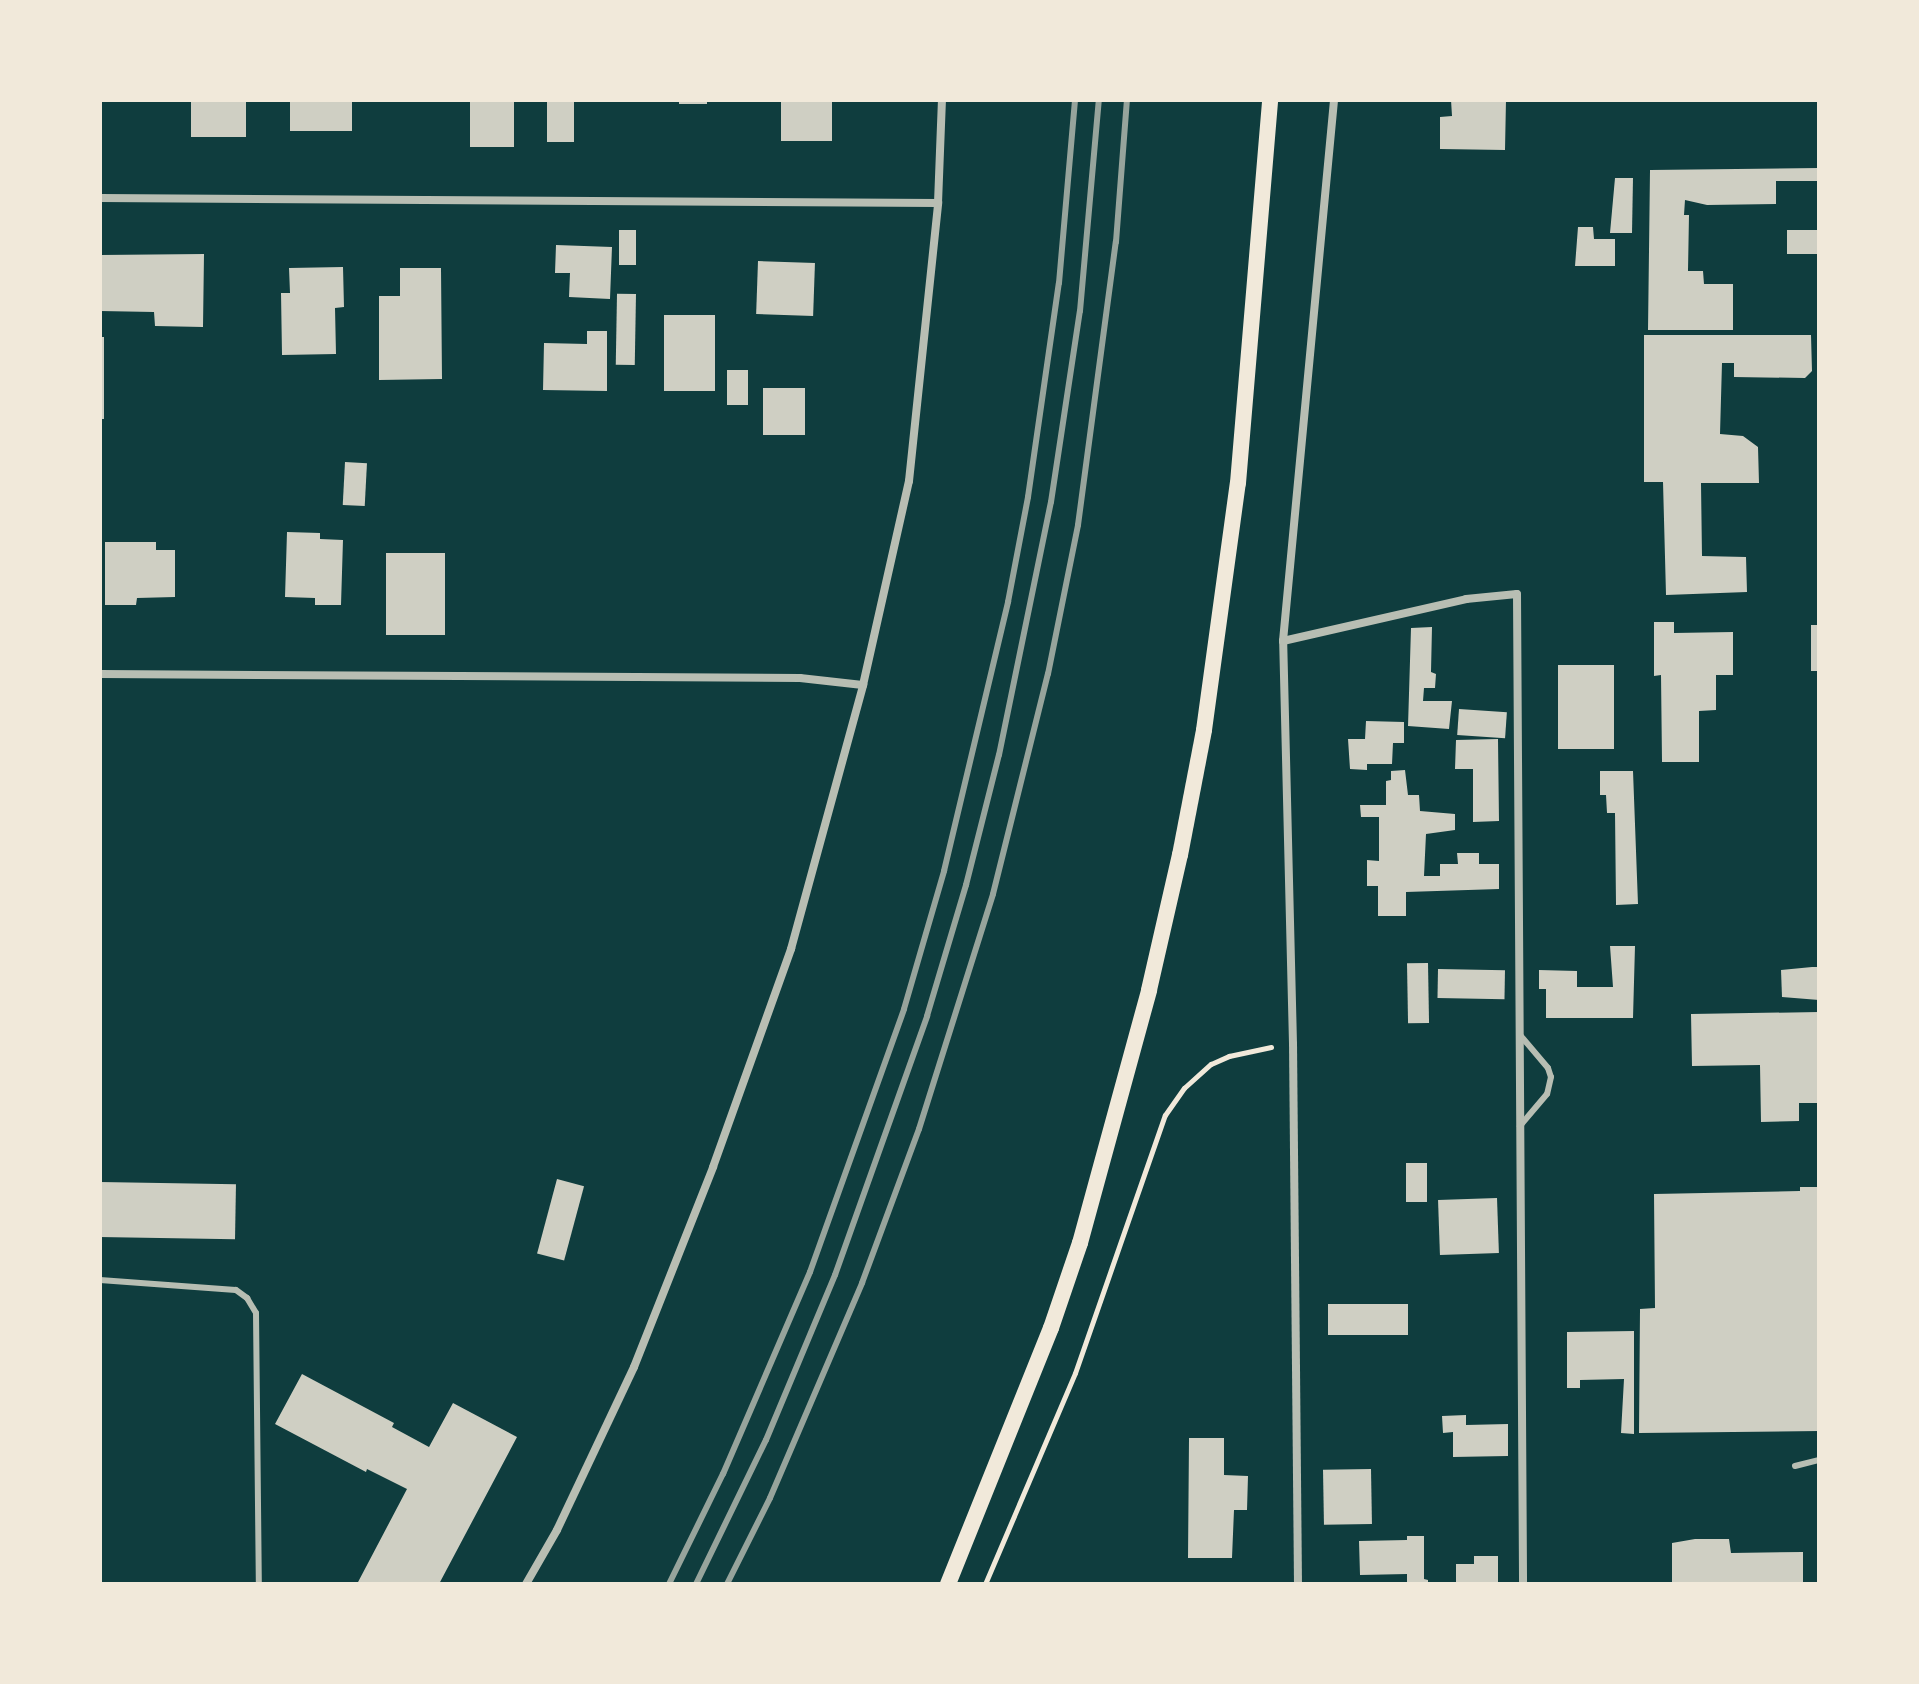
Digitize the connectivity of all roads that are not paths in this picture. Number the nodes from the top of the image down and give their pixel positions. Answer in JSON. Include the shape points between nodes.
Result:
{"nodes":[{"id":1,"x":942,"y":100,"type":"edge"},
{"id":2,"x":1270,"y":100,"type":"edge"},
{"id":3,"x":1334,"y":100,"type":"edge"},
{"id":4,"x":100,"y":198,"type":"edge"},
{"id":5,"x":938,"y":203,"type":"junction"},
{"id":6,"x":1283,"y":641,"type":"junction"},
{"id":7,"x":100,"y":674,"type":"edge"},
{"id":8,"x":863,"y":685,"type":"junction"},
{"id":9,"x":1520,"y":1034,"type":"junction"},
{"id":10,"x":1520,"y":1126,"type":"junction"},
{"id":11,"x":100,"y":1280,"type":"edge"},
{"id":12,"x":1819,"y":1460,"type":"edge"},
{"id":13,"x":1795,"y":1466,"type":"dead end"},
{"id":14,"x":259,"y":1584,"type":"edge"},
{"id":15,"x":526,"y":1584,"type":"edge"},
{"id":16,"x":948,"y":1584,"type":"edge"},
{"id":17,"x":1298,"y":1584,"type":"edge"},
{"id":18,"x":1523,"y":1584,"type":"edge"}],
"edges":[{"from":1,"to":5,"type":"street"},
{"from":2,"to":16,"type":"main road","via":[[1238,483],[1204,730],[1180,855],[1080,1243]]},
{"from":3,"to":6,"type":"street"},
{"from":4,"to":5,"type":"street"},
{"from":5,"to":8,"type":"street","via":[[909,481]]},
{"from":6,"to":9,"type":"street","via":[[1466,599],[1517,594]]},
{"from":6,"to":17,"type":"street"},
{"from":7,"to":8,"type":"street","via":[[800,678]]},
{"from":8,"to":15,"type":"street","via":[[791,949],[713,1167],[634,1367]]},
{"from":9,"to":10,"type":"street"},
{"from":9,"to":10,"type":"lane","via":[[1551,1077],[1547,1094]]},
{"from":10,"to":18,"type":"street"},
{"from":11,"to":14,"type":"lane","via":[[236,1290],[256,1313]]},
{"from":12,"to":13,"type":"lane"}]}
